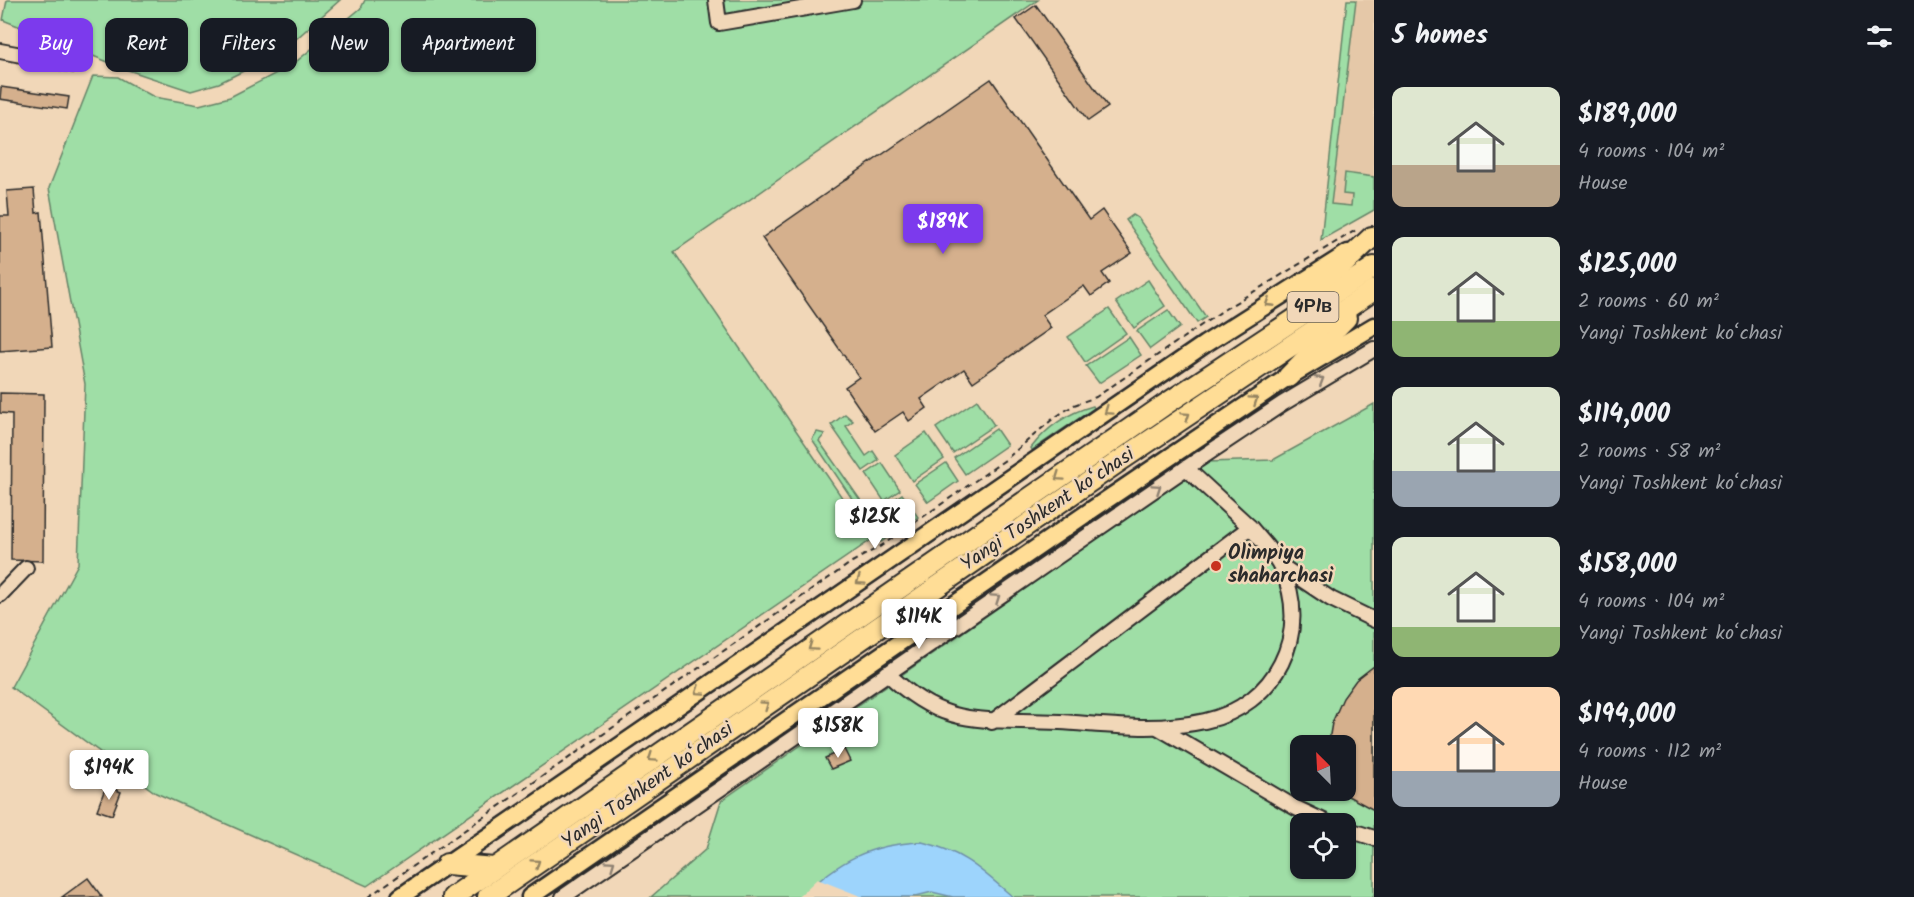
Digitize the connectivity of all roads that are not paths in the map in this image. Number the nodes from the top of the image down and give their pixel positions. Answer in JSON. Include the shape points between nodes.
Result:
{"nodes":[{"id":1,"x":716,"y":0,"type":"edge"},
{"id":2,"x":853,"y":0,"type":"edge"},
{"id":3,"x":0,"y":51,"type":"edge"},
{"id":4,"x":18,"y":54,"type":"edge"},
{"id":5,"x":1370,"y":233,"type":"edge"},
{"id":6,"x":1371,"y":280,"type":"edge"},
{"id":7,"x":1374,"y":326,"type":"edge"},
{"id":8,"x":1264,"y":338,"type":"junction"},
{"id":9,"x":1374,"y":349,"type":"edge"},
{"id":10,"x":1288,"y":377,"type":"junction"},
{"id":11,"x":1186,"y":468,"type":"junction"},
{"id":12,"x":1250,"y":527,"type":"junction"},
{"id":13,"x":1280,"y":565,"type":"junction"},
{"id":14,"x":26,"y":568,"type":"dead end"},
{"id":15,"x":0,"y":595,"type":"edge"},
{"id":16,"x":1374,"y":620,"type":"edge"},
{"id":17,"x":887,"y":673,"type":"junction"},
{"id":18,"x":992,"y":722,"type":"junction"},
{"id":19,"x":1159,"y":728,"type":"junction"},
{"id":20,"x":1307,"y":813,"type":"edge"},
{"id":21,"x":1356,"y":832,"type":"edge"},
{"id":22,"x":1374,"y":838,"type":"edge"},
{"id":23,"x":447,"y":864,"type":"junction"},
{"id":24,"x":494,"y":868,"type":"junction"},
{"id":25,"x":400,"y":897,"type":"edge"},
{"id":26,"x":453,"y":897,"type":"edge"},
{"id":27,"x":488,"y":897,"type":"edge"},
{"id":28,"x":530,"y":897,"type":"edge"},
{"id":29,"x":563,"y":897,"type":"edge"}],
"edges":[{"from":1,"to":2,"type":"street","via":[[720,23]]},
{"from":3,"to":4,"type":"street"},
{"from":5,"to":8,"type":"highway"},
{"from":5,"to":23,"type":"main road","one_way":true},
{"from":6,"to":8,"type":"highway","number":"4Р1в"},
{"from":6,"to":10,"type":"highway"},
{"from":27,"to":6,"type":"highway","name":"Yangi Toshkent ko‘chasi","one_way":true,"via":[[1118,462]]},
{"from":7,"to":10,"type":"main road"},
{"from":8,"to":24,"type":"highway","name":"Yangi Toshkent ko‘chasi","one_way":true},
{"from":11,"to":9,"type":"street","one_way":true},
{"from":28,"to":10,"type":"main road","one_way":true},
{"from":11,"to":12,"type":"street"},
{"from":17,"to":11,"type":"street","one_way":true},
{"from":12,"to":13,"type":"street"},
{"from":12,"to":18,"type":"street"},
{"from":13,"to":16,"type":"street"},
{"from":13,"to":19,"type":"street","via":[[1288,587],[1292,627],[1290,644],[1275,676],[1250,702],[1222,717]]},
{"from":14,"to":15,"type":"street"},
{"from":17,"to":18,"type":"street","via":[[915,697],[940,710]]},
{"from":29,"to":17,"type":"street","one_way":true},
{"from":18,"to":19,"type":"street"},
{"from":19,"to":20,"type":"street"},
{"from":21,"to":22,"type":"street"},
{"from":23,"to":24,"type":"highway"},
{"from":23,"to":25,"type":"main road"},
{"from":24,"to":26,"type":"highway","name":"Yangi Toshkent ko‘chasi"}]}
